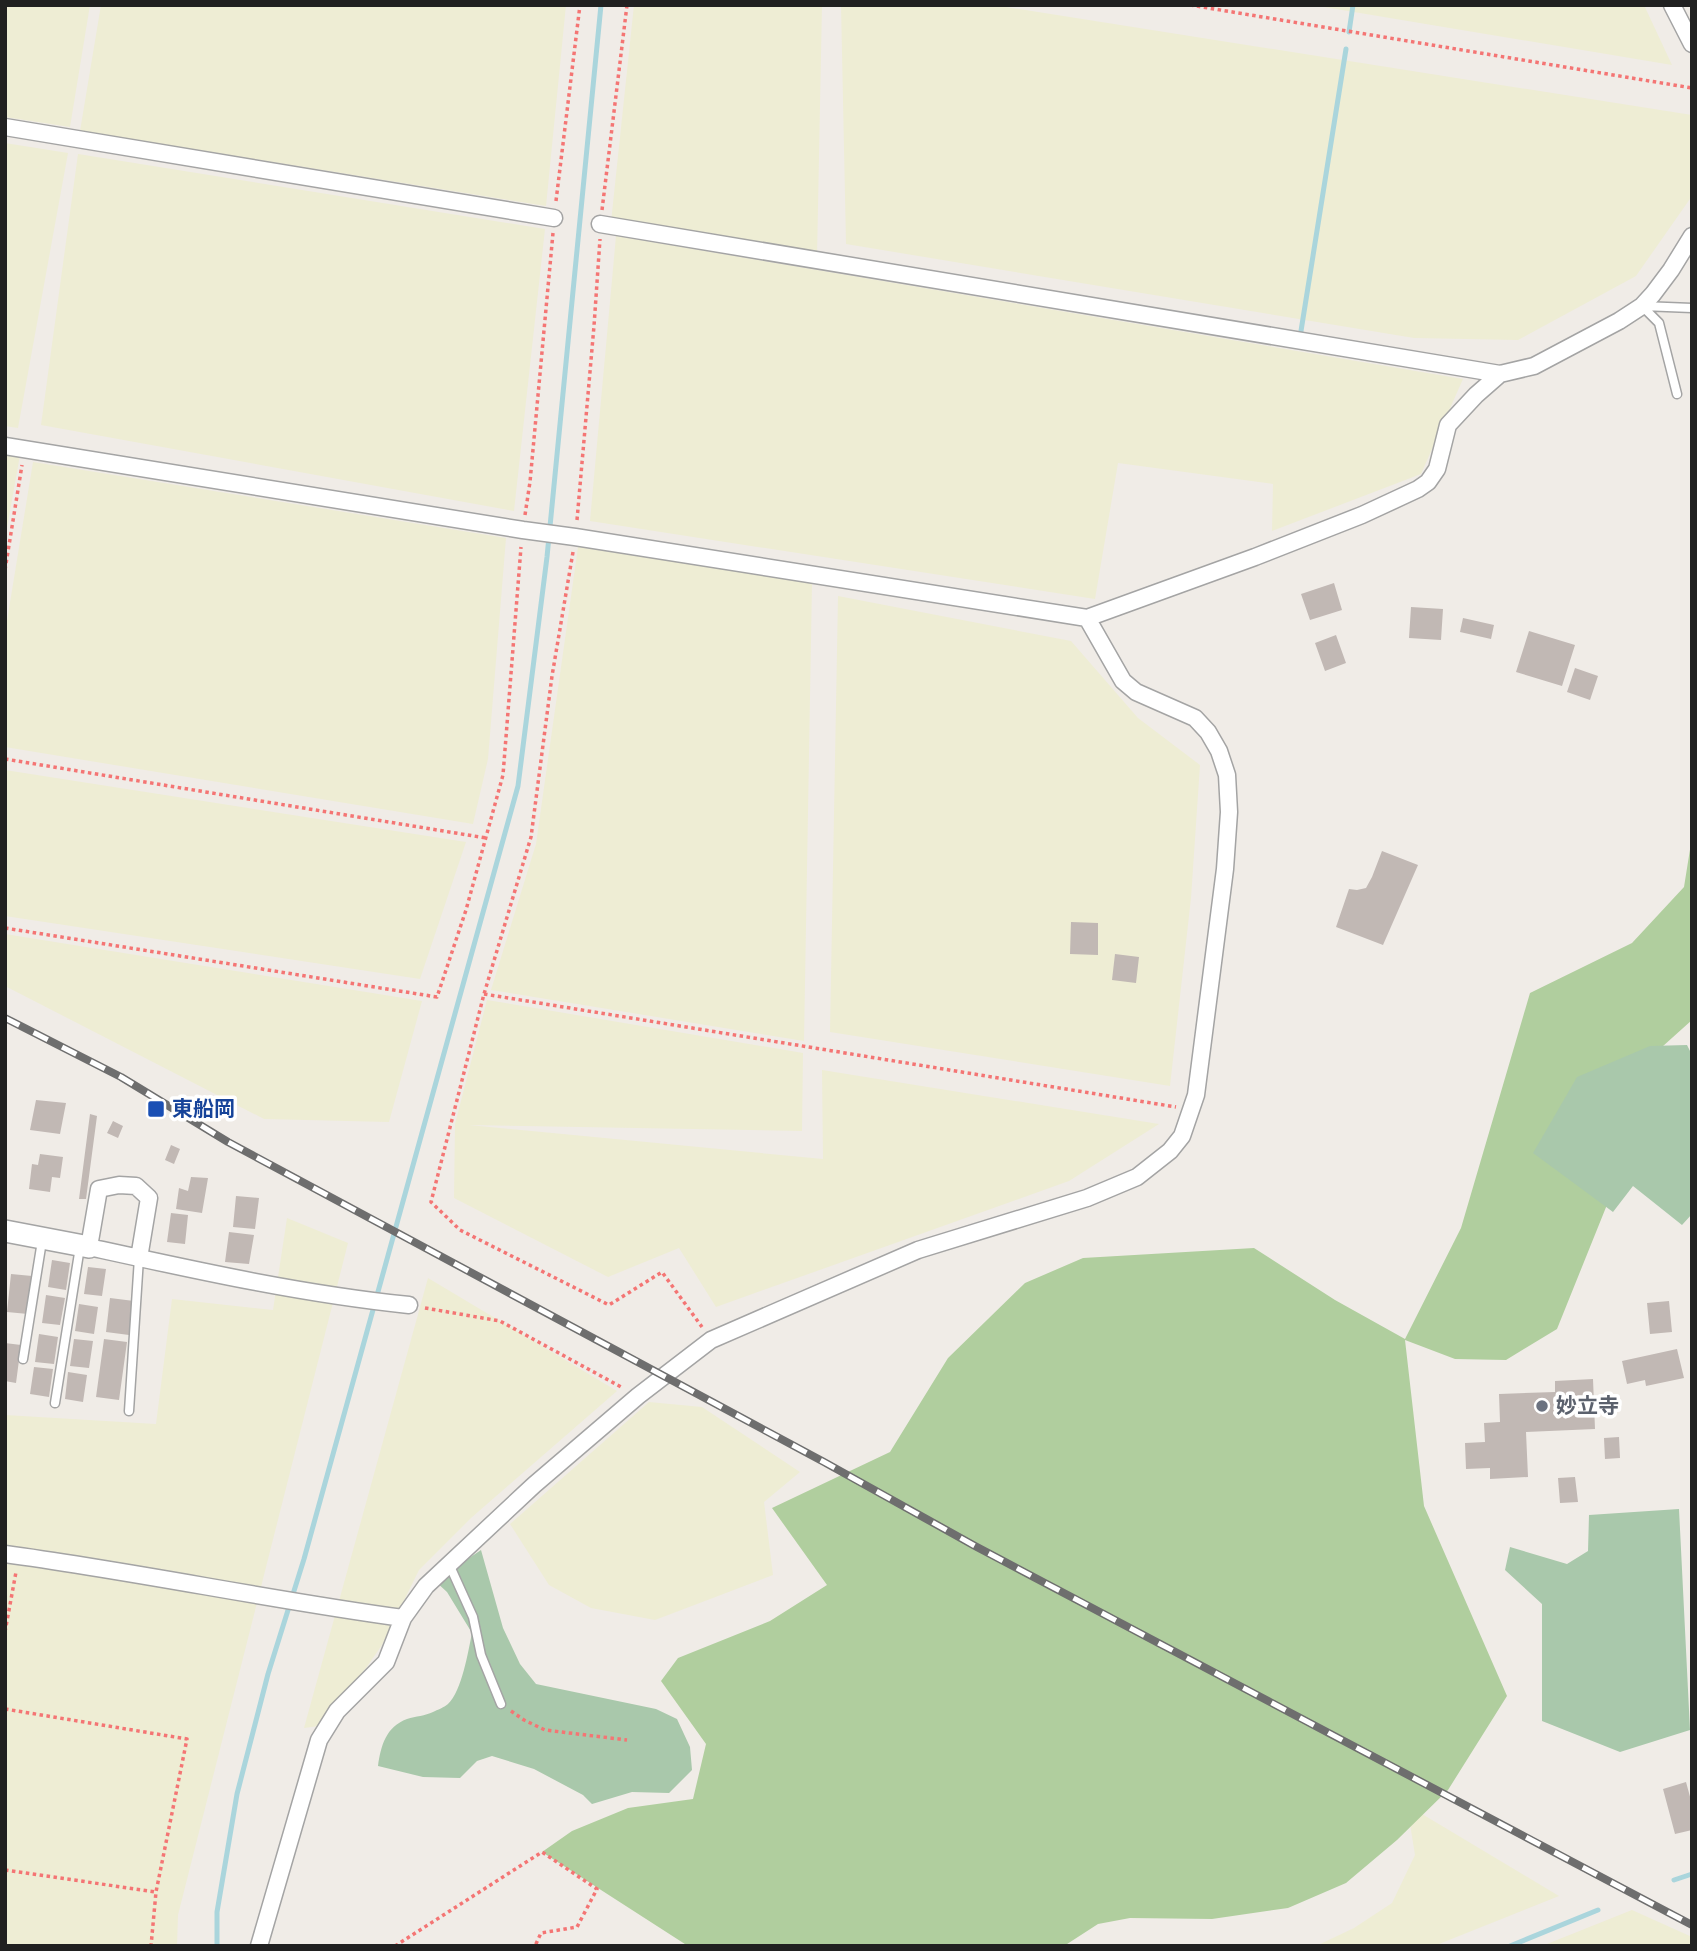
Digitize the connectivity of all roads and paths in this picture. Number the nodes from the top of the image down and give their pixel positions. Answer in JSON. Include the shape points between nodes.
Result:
{"nodes":[{"id":1,"x":580,"y":5,"type":"edge"},
{"id":2,"x":626,"y":5,"type":"edge"},
{"id":3,"x":1190,"y":5,"type":"edge"},
{"id":4,"x":1672,"y":5,"type":"edge"},
{"id":5,"x":1692,"y":44,"type":"edge"},
{"id":6,"x":1692,"y":88,"type":"edge"},
{"id":7,"x":5,"y":127,"type":"edge"},
{"id":8,"x":554,"y":218,"type":"junction"},
{"id":9,"x":600,"y":224,"type":"junction"},
{"id":10,"x":1692,"y":236,"type":"edge"},
{"id":11,"x":1642,"y":306,"type":"junction"},
{"id":12,"x":1692,"y":308,"type":"edge"},
{"id":13,"x":1500,"y":374,"type":"junction"},
{"id":14,"x":1677,"y":394,"type":"dead end"},
{"id":15,"x":5,"y":446,"type":"edge"},
{"id":16,"x":25,"y":449,"type":"junction"},
{"id":17,"x":523,"y":530,"type":"junction"},
{"id":18,"x":575,"y":537,"type":"junction"},
{"id":19,"x":5,"y":570,"type":"edge"},
{"id":20,"x":1087,"y":618,"type":"junction"},
{"id":21,"x":5,"y":760,"type":"edge"},
{"id":22,"x":486,"y":838,"type":"junction"},
{"id":23,"x":5,"y":928,"type":"edge"},
{"id":24,"x":484,"y":994,"type":"junction"},
{"id":25,"x":1191,"y":1109,"type":"junction"},
{"id":26,"x":5,"y":1231,"type":"edge"},
{"id":27,"x":43,"y":1238,"type":"junction"},
{"id":28,"x":85,"y":1245,"type":"junction"},
{"id":29,"x":139,"y":1258,"type":"junction"},
{"id":30,"x":409,"y":1305,"type":"joint"},
{"id":31,"x":711,"y":1340,"type":"junction"},
{"id":32,"x":23,"y":1359,"type":"dead end"},
{"id":33,"x":638,"y":1396,"type":"junction"},
{"id":34,"x":55,"y":1403,"type":"dead end"},
{"id":35,"x":129,"y":1412,"type":"dead end"},
{"id":36,"x":12,"y":1555,"type":"edge"},
{"id":37,"x":449,"y":1564,"type":"junction"},
{"id":38,"x":403,"y":1618,"type":"junction"},
{"id":39,"x":5,"y":1632,"type":"edge"},
{"id":40,"x":501,"y":1704,"type":"joint"},
{"id":41,"x":5,"y":1709,"type":"edge"},
{"id":42,"x":627,"y":1740,"type":"dead end"},
{"id":43,"x":5,"y":1870,"type":"edge"},
{"id":44,"x":156,"y":1892,"type":"junction"},
{"id":45,"x":151,"y":1946,"type":"edge"},
{"id":46,"x":258,"y":1946,"type":"edge"},
{"id":47,"x":394,"y":1946,"type":"edge"},
{"id":48,"x":535,"y":1946,"type":"edge"}],
"edges":[{"from":1,"to":8,"type":"path"},
{"from":2,"to":9,"type":"path"},
{"from":3,"to":6,"type":"path"},
{"from":4,"to":5,"type":"street"},
{"from":7,"to":8,"type":"street"},
{"from":8,"to":17,"type":"path"},
{"from":9,"to":13,"type":"street"},
{"from":9,"to":18,"type":"path"},
{"from":10,"to":11,"type":"street"},
{"from":11,"to":12,"type":"lane"},
{"from":11,"to":13,"type":"street","via":[[1534,366]]},
{"from":11,"to":14,"type":"lane","via":[[1658,323]]},
{"from":13,"to":20,"type":"street","via":[[1448,425],[1437,469],[1418,489],[1314,534]]},
{"from":15,"to":16,"type":"street"},
{"from":16,"to":17,"type":"street"},
{"from":16,"to":19,"type":"path"},
{"from":17,"to":18,"type":"street"},
{"from":17,"to":22,"type":"path","via":[[503,775]]},
{"from":18,"to":20,"type":"street"},
{"from":18,"to":24,"type":"path","via":[[531,837]]},
{"from":20,"to":25,"type":"street","via":[[1124,681],[1136,692],[1195,718],[1208,732],[1227,775],[1225,869]]},
{"from":21,"to":22,"type":"path"},
{"from":22,"to":23,"type":"path","via":[[437,997]]},
{"from":24,"to":25,"type":"path"},
{"from":24,"to":31,"type":"path","via":[[431,1202],[460,1230],[609,1305],[662,1272]]},
{"from":25,"to":31,"type":"street","via":[[1182,1136],[1137,1177],[1087,1198],[918,1250]]},
{"from":26,"to":27,"type":"street"},
{"from":27,"to":28,"type":"street"},
{"from":27,"to":32,"type":"lane"},
{"from":28,"to":29,"type":"street"},
{"from":28,"to":29,"type":"street","via":[[99,1189],[136,1186],[149,1198]]},
{"from":28,"to":34,"type":"lane"},
{"from":29,"to":30,"type":"street","via":[[353,1299]]},
{"from":29,"to":35,"type":"lane"},
{"from":30,"to":33,"type":"path","via":[[500,1321]]},
{"from":31,"to":33,"type":"street"},
{"from":33,"to":37,"type":"street"},
{"from":36,"to":38,"type":"street"},
{"from":36,"to":39,"type":"path"},
{"from":37,"to":38,"type":"street"},
{"from":37,"to":40,"type":"lane","via":[[473,1617],[481,1655]]},
{"from":38,"to":46,"type":"street","via":[[386,1662],[337,1711],[319,1740]]},
{"from":40,"to":42,"type":"path","via":[[545,1730]]},
{"from":41,"to":44,"type":"path","via":[[187,1740]]},
{"from":43,"to":44,"type":"path"},
{"from":44,"to":45,"type":"path"},
{"from":47,"to":48,"type":"path","via":[[542,1852],[597,1889],[577,1927],[541,1933]]}]}
